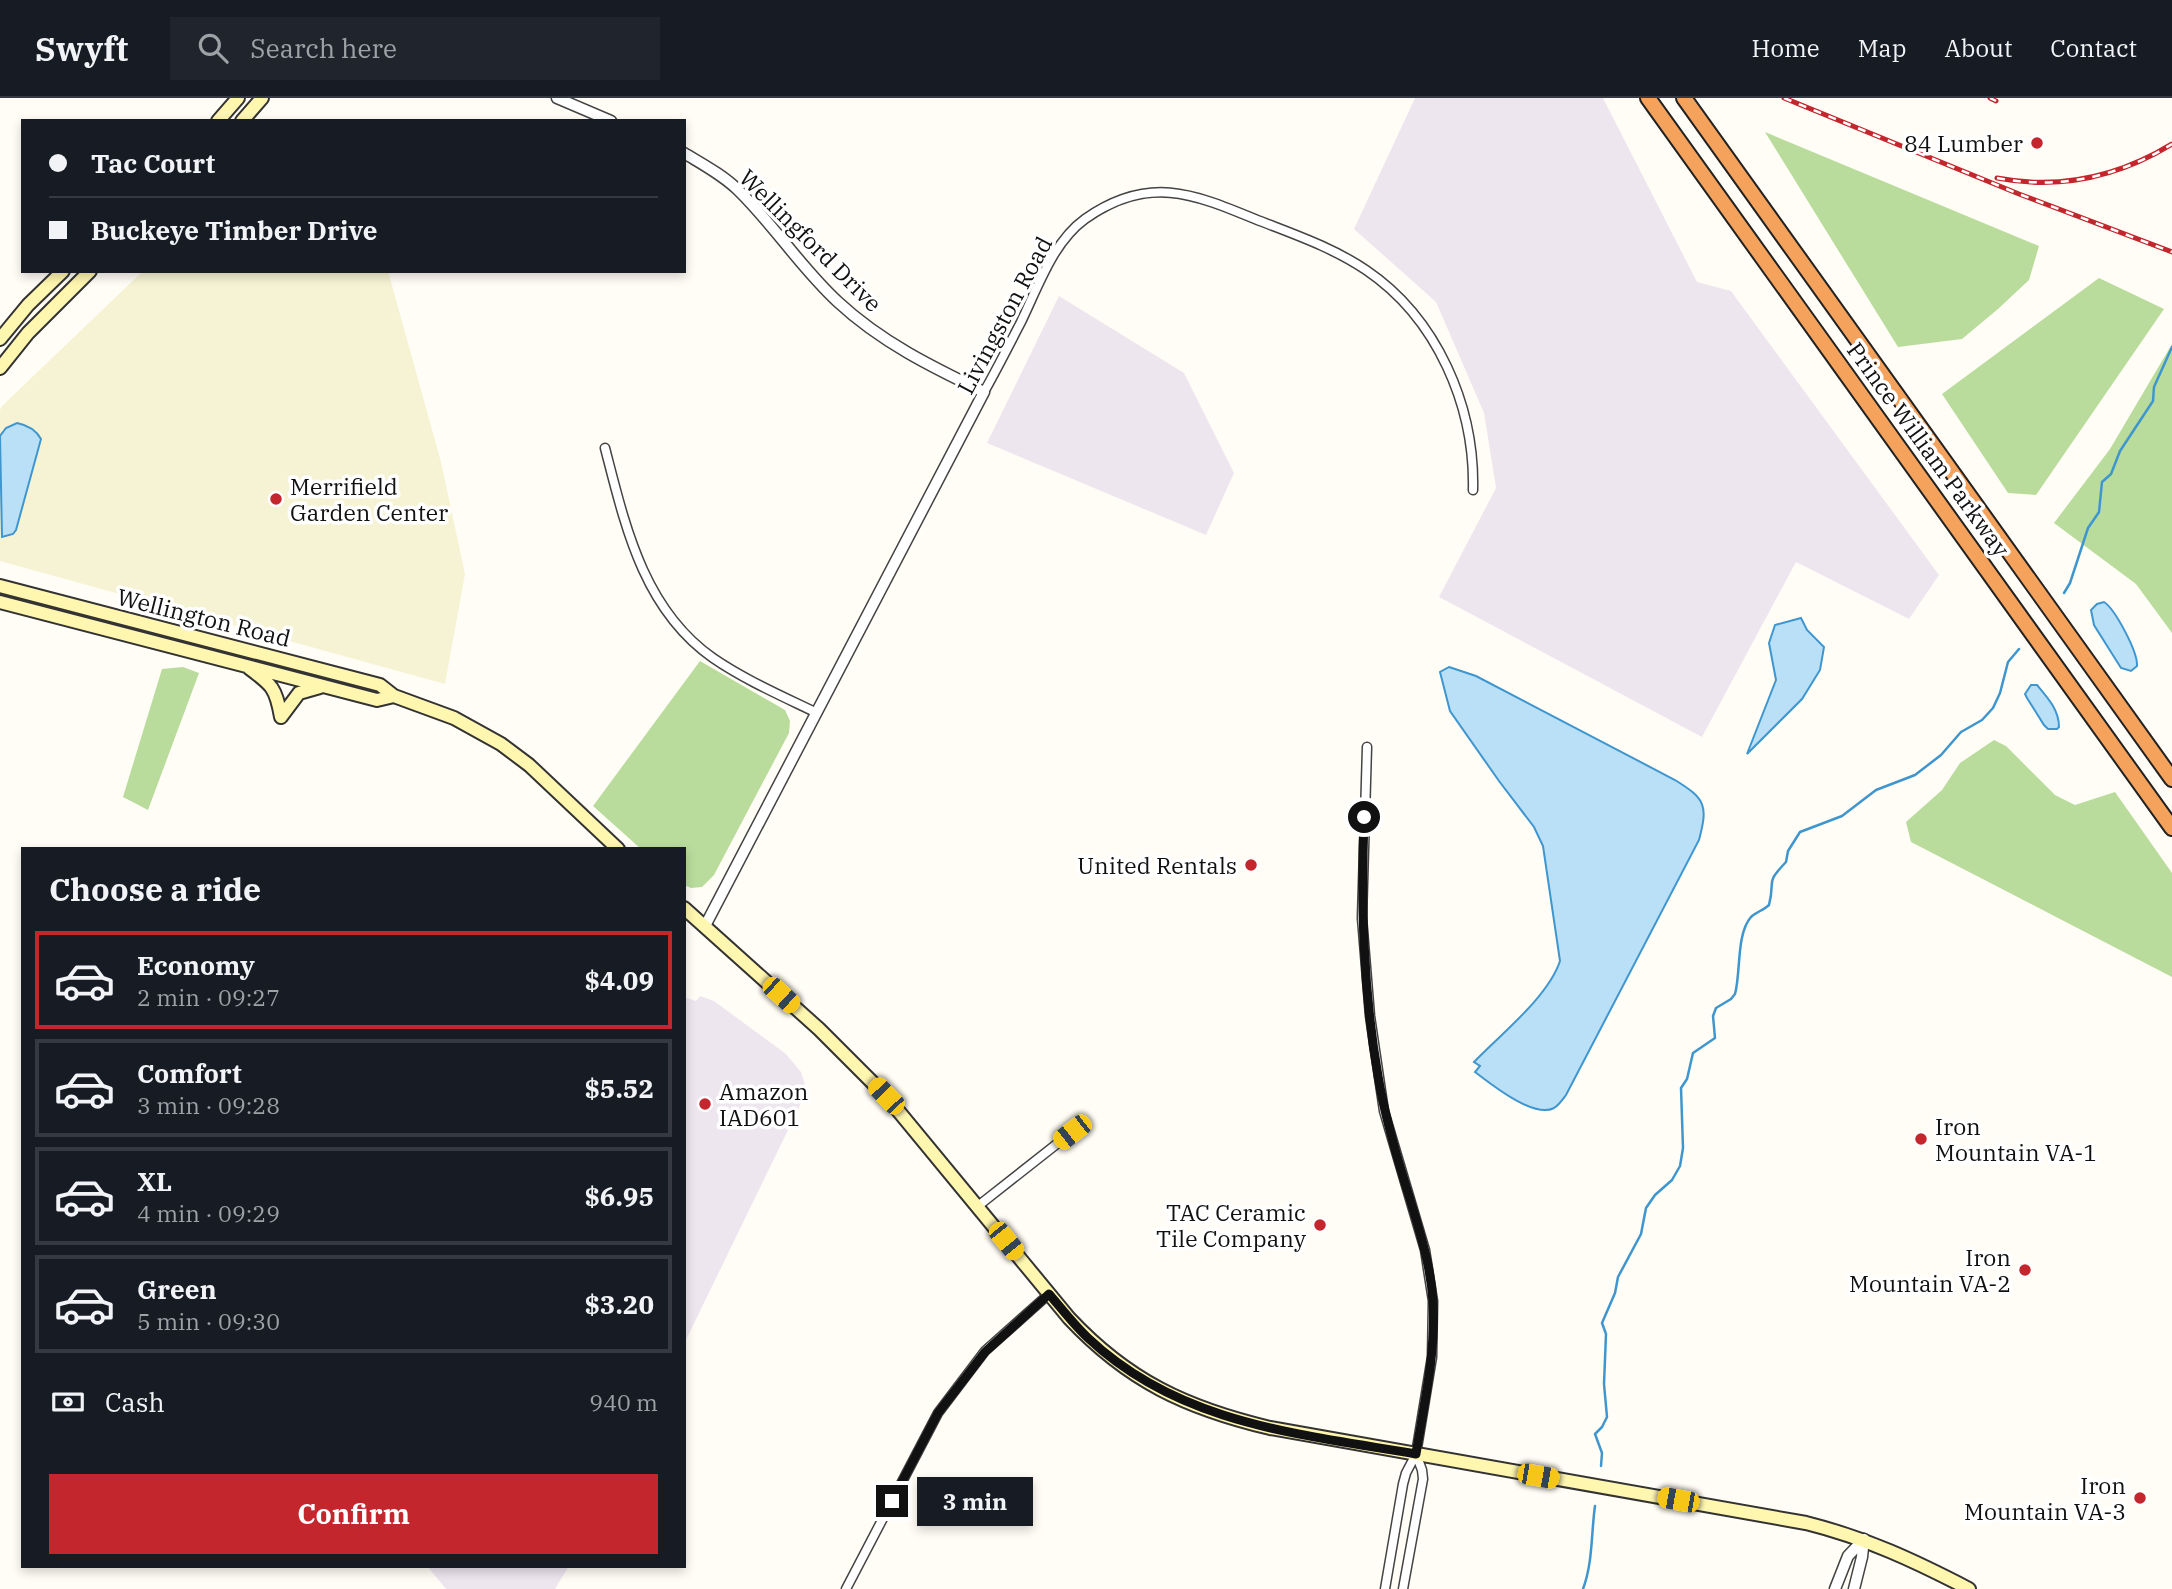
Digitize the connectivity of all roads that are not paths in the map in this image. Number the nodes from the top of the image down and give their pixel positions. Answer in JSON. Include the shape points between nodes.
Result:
{"nodes":[{"id":1,"x":238,"y":98,"type":"edge"},
{"id":2,"x":262,"y":98,"type":"edge"},
{"id":3,"x":557,"y":98,"type":"edge"},
{"id":4,"x":1648,"y":98,"type":"edge"},
{"id":5,"x":1684,"y":98,"type":"edge"},
{"id":6,"x":220,"y":119,"type":"edge"},
{"id":7,"x":244,"y":119,"type":"edge"},
{"id":8,"x":606,"y":119,"type":"edge"},
{"id":9,"x":686,"y":154,"type":"edge"},
{"id":10,"x":61,"y":273,"type":"edge"},
{"id":11,"x":88,"y":273,"type":"edge"},
{"id":12,"x":0,"y":339,"type":"edge"},
{"id":13,"x":0,"y":368,"type":"edge"},
{"id":14,"x":984,"y":392,"type":"junction"},
{"id":15,"x":605,"y":448,"type":"dead end"},
{"id":16,"x":1473,"y":490,"type":"dead end"},
{"id":17,"x":0,"y":586,"type":"edge"},
{"id":18,"x":0,"y":603,"type":"edge"},
{"id":19,"x":243,"y":664,"type":"junction"},
{"id":20,"x":330,"y":687,"type":"junction"},
{"id":21,"x":394,"y":696,"type":"junction"},
{"id":22,"x":817,"y":713,"type":"junction"},
{"id":23,"x":1367,"y":747,"type":"dead end"},
{"id":24,"x":2172,"y":779,"type":"edge"},
{"id":25,"x":2172,"y":828,"type":"edge"},
{"id":26,"x":616,"y":847,"type":"edge"},
{"id":27,"x":686,"y":910,"type":"edge"},
{"id":28,"x":705,"y":926,"type":"junction"},
{"id":29,"x":1072,"y":1132,"type":"dead end"},
{"id":30,"x":978,"y":1206,"type":"junction"},
{"id":31,"x":1049,"y":1294,"type":"junction"},
{"id":32,"x":1416,"y":1454,"type":"junction"},
{"id":33,"x":1864,"y":1539,"type":"junction"},
{"id":34,"x":846,"y":1589,"type":"edge"},
{"id":35,"x":1385,"y":1589,"type":"edge"},
{"id":36,"x":1403,"y":1589,"type":"edge"},
{"id":37,"x":1835,"y":1589,"type":"edge"},
{"id":38,"x":1854,"y":1589,"type":"edge"},
{"id":39,"x":1969,"y":1589,"type":"edge"}],
"edges":[{"from":1,"to":6,"type":"main road"},
{"from":2,"to":7,"type":"main road"},
{"from":3,"to":8,"type":"street"},
{"from":4,"to":25,"type":"highway","name":"Prince William Parkway"},
{"from":5,"to":24,"type":"highway","name":"Prince William Parkway"},
{"from":9,"to":14,"type":"street","name":"Wellingford Drive","via":[[736,187],[851,314],[904,351]]},
{"from":10,"to":12,"type":"main road"},
{"from":11,"to":13,"type":"main road","via":[[28,332]]},
{"from":14,"to":16,"type":"street","name":"Livingston Road","via":[[1049,265],[1083,220],[1131,197],[1190,194],[1334,252],[1367,271],[1405,305],[1433,342],[1462,402],[1471,440]]},
{"from":14,"to":22,"type":"street","name":"Livingston Road"},
{"from":15,"to":22,"type":"street","via":[[633,548],[659,602],[711,656]]},
{"from":17,"to":21,"type":"main road","name":"Wellington Road","via":[[380,685]]},
{"from":18,"to":19,"type":"main road","name":"Wellington Road"},
{"from":19,"to":20,"type":"main road","name":"Wellington Road"},
{"from":19,"to":20,"type":"main road","via":[[273,687],[281,717],[299,693]]},
{"from":20,"to":21,"type":"main road","name":"Wellington Road","via":[[376,699]]},
{"from":21,"to":26,"type":"main road","name":"Wellington Road","via":[[446,715],[501,744]]},
{"from":22,"to":28,"type":"street","name":"Livingston Road"},
{"from":23,"to":32,"type":"street","via":[[1362,918],[1370,1016],[1384,1111],[1425,1250],[1433,1301],[1432,1357]]},
{"from":27,"to":28,"type":"main road"},
{"from":28,"to":30,"type":"main road","via":[[869,1078]]},
{"from":29,"to":30,"type":"street"},
{"from":30,"to":31,"type":"main road"},
{"from":31,"to":32,"type":"main road","via":[[1113,1359],[1188,1404],[1270,1428]]},
{"from":31,"to":34,"type":"street","via":[[985,1352],[938,1413]]},
{"from":32,"to":33,"type":"main road","via":[[1806,1523]]},
{"from":32,"to":35,"type":"street","via":[[1403,1485]]},
{"from":32,"to":36,"type":"street","via":[[1423,1479]]},
{"from":33,"to":37,"type":"street","via":[[1848,1556]]},
{"from":33,"to":38,"type":"street"},
{"from":33,"to":39,"type":"main road"}]}
